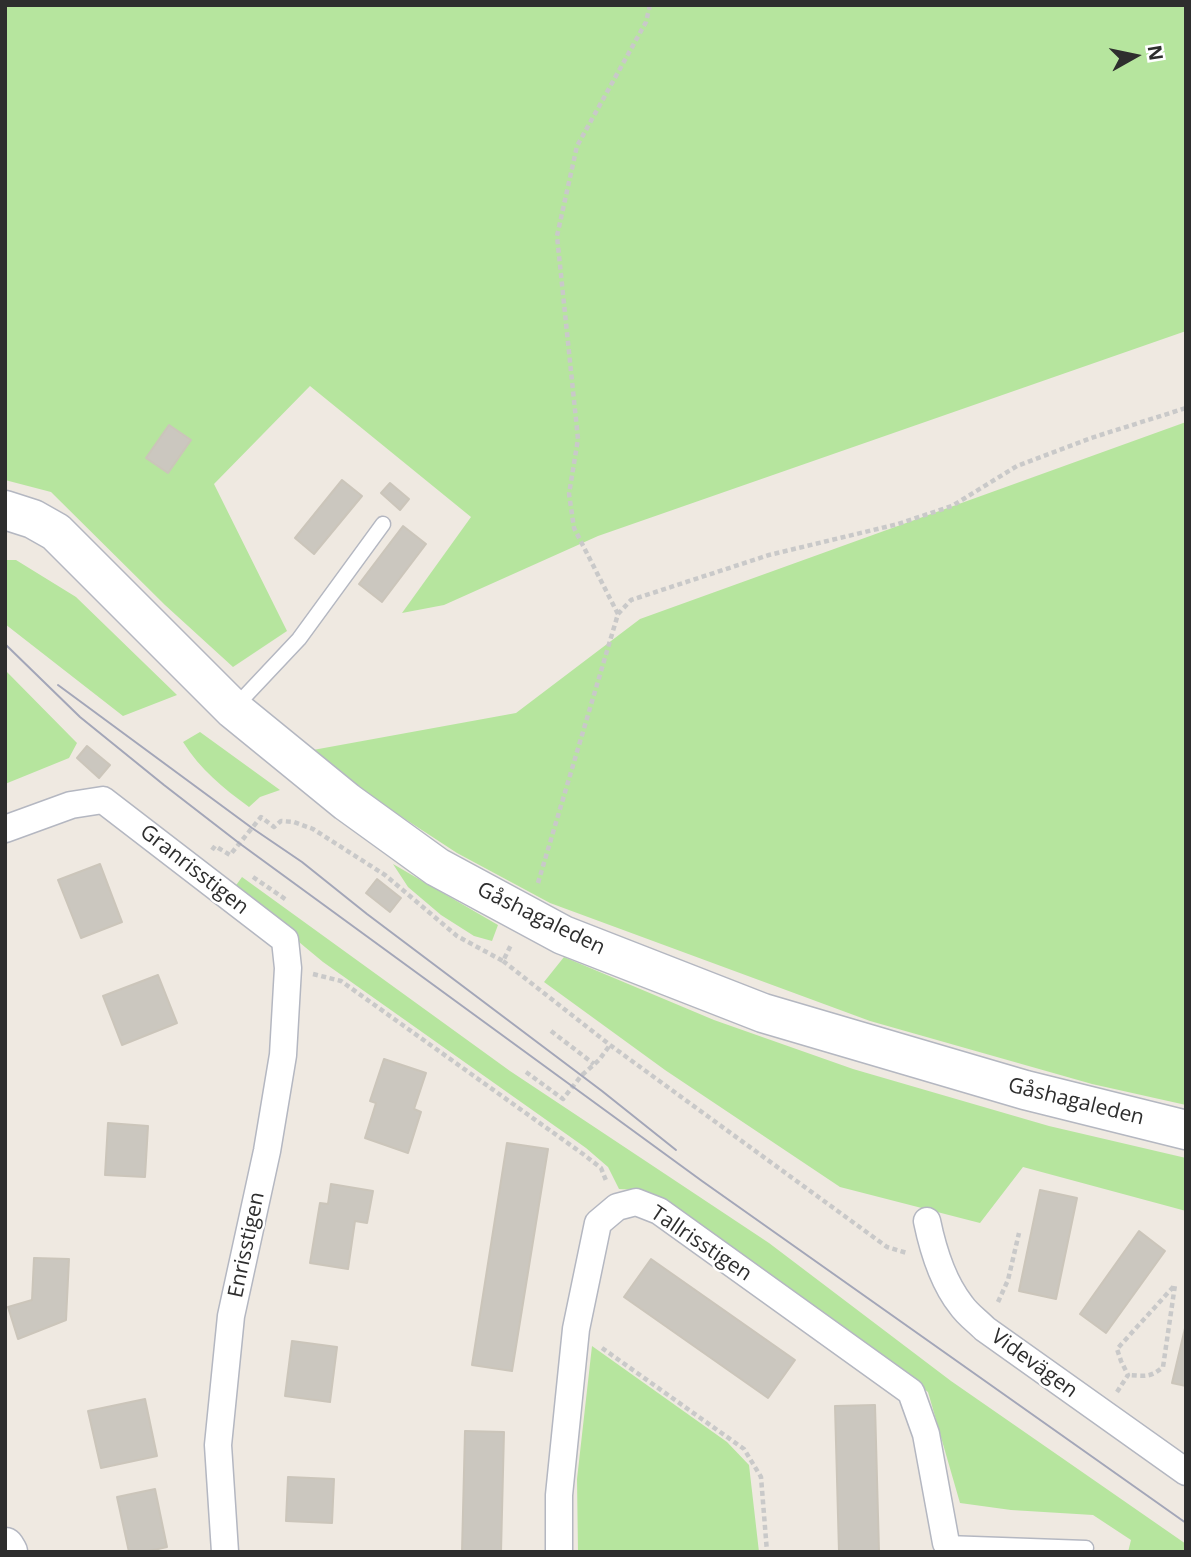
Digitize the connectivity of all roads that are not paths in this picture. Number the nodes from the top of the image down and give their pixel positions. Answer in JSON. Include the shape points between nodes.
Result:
{"nodes":[{"id":1,"x":5,"y":510,"type":"edge"},
{"id":2,"x":383,"y":524,"type":"dead end"},
{"id":3,"x":233,"y":709,"type":"junction"},
{"id":4,"x":5,"y":829,"type":"edge"},
{"id":5,"x":285,"y":940,"type":"joint"},
{"id":6,"x":1186,"y":1130,"type":"edge"},
{"id":7,"x":927,"y":1221,"type":"dead end"},
{"id":8,"x":1186,"y":1472,"type":"edge"},
{"id":9,"x":946,"y":1543,"type":"joint"},
{"id":10,"x":1086,"y":1548,"type":"dead end"},
{"id":11,"x":225,"y":1552,"type":"edge"},
{"id":12,"x":559,"y":1552,"type":"edge"}],
"edges":[{"from":1,"to":3,"type":"main road","name":"Gåshagaleden","via":[[56,532]]},
{"from":2,"to":3,"type":"lane","via":[[299,639]]},
{"from":3,"to":6,"type":"main road","name":"Gåshagaleden","via":[[347,802],[437,867],[563,935],[763,1013],[1025,1090]]},
{"from":4,"to":5,"type":"street","name":"Granrisstigen","via":[[71,805],[103,800]]},
{"from":5,"to":11,"type":"street","name":"Enrisstigen","via":[[283,1055],[231,1316],[218,1445]]},
{"from":7,"to":8,"type":"street","name":"Videvägen","via":[[937,1261],[961,1307],[985,1329]]},
{"from":9,"to":10,"type":"lane"},
{"from":9,"to":12,"type":"street","name":"Tallrisstigen","via":[[926,1434],[911,1392],[659,1211],[635,1202],[617,1207],[597,1223],[576,1329],[559,1495]]}]}
